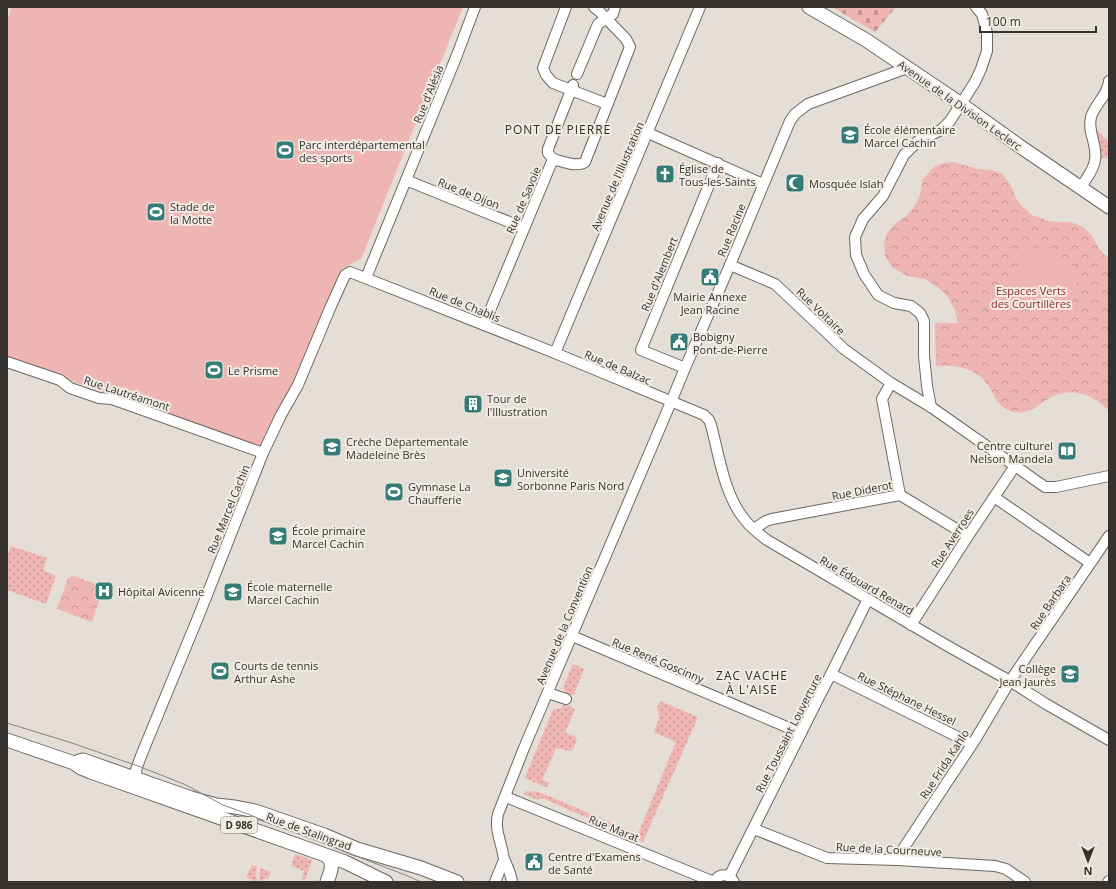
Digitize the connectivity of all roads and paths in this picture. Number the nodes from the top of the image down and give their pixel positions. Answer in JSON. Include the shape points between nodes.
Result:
{"nodes":[{"id":1,"x":475,"y":7,"type":"edge"},
{"id":2,"x":566,"y":7,"type":"edge"},
{"id":3,"x":594,"y":7,"type":"edge"},
{"id":4,"x":615,"y":7,"type":"edge"},
{"id":5,"x":700,"y":7,"type":"edge"},
{"id":6,"x":809,"y":7,"type":"edge"},
{"id":7,"x":976,"y":7,"type":"edge"},
{"id":8,"x":606,"y":19,"type":"junction"},
{"id":9,"x":907,"y":68,"type":"junction"},
{"id":10,"x":577,"y":74,"type":"dead end"},
{"id":11,"x":1109,"y":81,"type":"edge"},
{"id":12,"x":572,"y":87,"type":"junction"},
{"id":13,"x":608,"y":104,"type":"junction"},
{"id":14,"x":961,"y":104,"type":"junction"},
{"id":15,"x":648,"y":133,"type":"junction"},
{"id":16,"x":553,"y":159,"type":"junction"},
{"id":17,"x":718,"y":164,"type":"junction"},
{"id":18,"x":406,"y":180,"type":"junction"},
{"id":19,"x":763,"y":184,"type":"junction"},
{"id":20,"x":1081,"y":187,"type":"junction"},
{"id":21,"x":1109,"y":207,"type":"edge"},
{"id":22,"x":524,"y":228,"type":"junction"},
{"id":23,"x":730,"y":265,"type":"junction"},
{"id":24,"x":366,"y":278,"type":"junction"},
{"id":25,"x":484,"y":325,"type":"junction"},
{"id":26,"x":555,"y":353,"type":"junction"},
{"id":27,"x":7,"y":362,"type":"edge"},
{"id":28,"x":685,"y":368,"type":"junction"},
{"id":29,"x":892,"y":383,"type":"junction"},
{"id":30,"x":671,"y":402,"type":"junction"},
{"id":31,"x":931,"y":407,"type":"junction"},
{"id":32,"x":263,"y":453,"type":"junction"},
{"id":33,"x":1015,"y":466,"type":"junction"},
{"id":34,"x":1109,"y":476,"type":"edge"},
{"id":35,"x":900,"y":495,"type":"junction"},
{"id":36,"x":994,"y":497,"type":"junction"},
{"id":37,"x":754,"y":529,"type":"junction"},
{"id":38,"x":968,"y":536,"type":"junction"},
{"id":39,"x":1109,"y":536,"type":"edge"},
{"id":40,"x":1090,"y":563,"type":"junction"},
{"id":41,"x":868,"y":599,"type":"junction"},
{"id":42,"x":911,"y":625,"type":"junction"},
{"id":43,"x":572,"y":636,"type":"junction"},
{"id":44,"x":831,"y":674,"type":"junction"},
{"id":45,"x":1010,"y":681,"type":"junction"},
{"id":46,"x":548,"y":693,"type":"junction"},
{"id":47,"x":566,"y":699,"type":"dead end"},
{"id":48,"x":801,"y":733,"type":"junction"},
{"id":49,"x":7,"y":740,"type":"edge"},
{"id":50,"x":1109,"y":740,"type":"edge"},
{"id":51,"x":972,"y":744,"type":"junction"},
{"id":52,"x":139,"y":784,"type":"junction"},
{"id":53,"x":506,"y":797,"type":"junction"},
{"id":54,"x":754,"y":829,"type":"junction"},
{"id":55,"x":328,"y":856,"type":"junction"},
{"id":56,"x":504,"y":860,"type":"junction"},
{"id":57,"x":898,"y":860,"type":"junction"},
{"id":58,"x":354,"y":866,"type":"junction"},
{"id":59,"x":732,"y":879,"type":"edge"},
{"id":60,"x":327,"y":882,"type":"edge"},
{"id":61,"x":333,"y":882,"type":"edge"},
{"id":62,"x":386,"y":882,"type":"edge"},
{"id":63,"x":457,"y":882,"type":"edge"},
{"id":64,"x":495,"y":882,"type":"edge"},
{"id":65,"x":512,"y":882,"type":"edge"},
{"id":66,"x":714,"y":882,"type":"edge"},
{"id":67,"x":1024,"y":882,"type":"edge"}],
"edges":[{"from":1,"to":18,"type":"street","name":"Rue d'Alésia"},
{"from":2,"to":12,"type":"street","via":[[544,68],[553,83]]},
{"from":3,"to":8,"type":"street"},
{"from":4,"to":8,"type":"street","via":[[613,14]]},
{"from":5,"to":15,"type":"street","name":"Avenue de l'Illustration"},
{"from":6,"to":9,"type":"main road","name":"Avenue de la Division Leclerc"},
{"from":7,"to":14,"type":"street","via":[[982,14],[987,33],[986,51],[974,82]]},
{"from":8,"to":10,"type":"street","via":[[598,24]]},
{"from":8,"to":13,"type":"street","via":[[626,39],[630,47]]},
{"from":9,"to":14,"type":"main road","name":"Avenue de la Division Leclerc"},
{"from":9,"to":19,"type":"street","name":"Rue Racine","via":[[808,104],[795,114]]},
{"from":11,"to":20,"type":"street","via":[[1108,89],[1091,118],[1090,130],[1095,147],[1095,160]]},
{"from":12,"to":13,"type":"street"},
{"from":12,"to":16,"type":"street","name":"Rue de Savoie","via":[[548,149]]},
{"from":13,"to":16,"type":"street","via":[[585,162],[578,164]]},
{"from":14,"to":20,"type":"main road","name":"Avenue de la Division Leclerc"},
{"from":14,"to":31,"type":"street","via":[[946,126],[918,142],[904,155],[883,196],[863,219],[855,237],[856,255],[864,274],[878,295],[894,303],[911,306],[920,313],[924,322],[924,356]]},
{"from":15,"to":17,"type":"street"},
{"from":15,"to":26,"type":"street","name":"Avenue de l'Illustration"},
{"from":16,"to":22,"type":"street","name":"Rue de Savoie"},
{"from":17,"to":19,"type":"street"},
{"from":17,"to":28,"type":"street","name":"Rue d'Alembert","via":[[641,350]]},
{"from":18,"to":22,"type":"street","name":"Rue de Dijon"},
{"from":18,"to":24,"type":"street","name":"Rue d'Alésia"},
{"from":19,"to":23,"type":"street","name":"Rue Racine"},
{"from":20,"to":21,"type":"main road","name":"Avenue de la Division Leclerc"},
{"from":22,"to":25,"type":"street","name":"Rue de Savoie"},
{"from":23,"to":28,"type":"street","name":"Rue Racine"},
{"from":23,"to":29,"type":"street","name":"Rue Voltaire","via":[[776,284],[844,349]]},
{"from":24,"to":25,"type":"street","name":"Rue de Chablis"},
{"from":24,"to":32,"type":"street","name":"Rue Marcel Cachin","via":[[350,272],[345,275],[298,385]]},
{"from":25,"to":26,"type":"street","name":"Rue de Chablis"},
{"from":26,"to":30,"type":"street","name":"Rue de Balzac"},
{"from":27,"to":32,"type":"street","name":"Rue Lautréamont","via":[[60,380],[70,388],[99,398],[112,399]]},
{"from":28,"to":30,"type":"street","name":"Rue Racine"},
{"from":29,"to":31,"type":"street","name":"Rue Voltaire"},
{"from":29,"to":35,"type":"street","via":[[882,399]]},
{"from":30,"to":37,"type":"street","name":"Rue Édouard Renard","via":[[704,415],[709,420],[732,497],[739,511]]},
{"from":30,"to":43,"type":"street","name":"Avenue de la Convention"},
{"from":31,"to":33,"type":"street","name":"Rue Voltaire"},
{"from":32,"to":52,"type":"street","name":"Rue Marcel Cachin","via":[[141,756],[136,770]]},
{"from":33,"to":34,"type":"street","name":"Rue Voltaire","via":[[1045,487]]},
{"from":33,"to":36,"type":"street","name":"Rue Averroes"},
{"from":35,"to":37,"type":"street","name":"Rue Diderot","via":[[772,519]]},
{"from":35,"to":38,"type":"street","name":"Rue Diderot"},
{"from":36,"to":38,"type":"street","name":"Rue Averroes"},
{"from":36,"to":40,"type":"street"},
{"from":37,"to":41,"type":"street","name":"Rue Édouard Renard","via":[[767,540]]},
{"from":38,"to":42,"type":"street","name":"Rue Averroes"},
{"from":39,"to":40,"type":"street","name":"Rue Barbara"},
{"from":40,"to":45,"type":"street","name":"Rue Barbara"},
{"from":41,"to":42,"type":"street","name":"Rue Édouard Renard"},
{"from":41,"to":44,"type":"street","name":"Rue Toussaint Louverture"},
{"from":42,"to":45,"type":"street","name":"Rue Édouard Renard"},
{"from":43,"to":46,"type":"street","name":"Avenue de la Convention"},
{"from":43,"to":48,"type":"street","name":"Rue René Goscinny"},
{"from":44,"to":48,"type":"street","name":"Rue Toussaint Louverture"},
{"from":44,"to":51,"type":"street","name":"Rue Stéphane Hessel"},
{"from":45,"to":50,"type":"street","name":"Rue Édouard Renard"},
{"from":45,"to":51,"type":"street","name":"Rue Frida Kahlo"},
{"from":46,"to":47,"type":"street"},
{"from":46,"to":53,"type":"street","name":"Avenue de la Convention"},
{"from":48,"to":54,"type":"street","name":"Rue Toussaint Louverture"},
{"from":49,"to":52,"type":"main road","name":"Rue de Stalingrad","number":"D 986","via":[[74,763],[83,760]]},
{"from":51,"to":57,"type":"street","name":"Rue Frida Kahlo"},
{"from":52,"to":55,"type":"main road","name":"Rue de Stalingrad","number":"D 986"},
{"from":52,"to":63,"type":"main road","name":"Rue de Stalingrad","number":"D 986","via":[[216,805],[254,811]]},
{"from":53,"to":56,"type":"street","name":"Avenue de la Convention","via":[[497,823]]},
{"from":53,"to":66,"type":"street","name":"Rue Marat"},
{"from":54,"to":57,"type":"street","name":"Rue de la Courneuve","via":[[827,858]]},
{"from":54,"to":59,"type":"street","name":"Rue Toussaint Louverture"},
{"from":55,"to":58,"type":"main road","name":"Rue de Stalingrad","number":"D 986"},
{"from":55,"to":60,"type":"main road","via":[[332,866]]},
{"from":56,"to":64,"type":"street"},
{"from":56,"to":65,"type":"street","name":"Avenue de la Convention","via":[[509,867]]},
{"from":57,"to":67,"type":"street","name":"Rue de la Courneuve","via":[[995,866],[1006,869]]},
{"from":58,"to":61,"type":"main road","via":[[344,868]]},
{"from":58,"to":62,"type":"main road","name":"Rue de Stalingrad","number":"D 986"},
{"from":59,"to":66,"type":"street","via":[[726,875]]}]}
